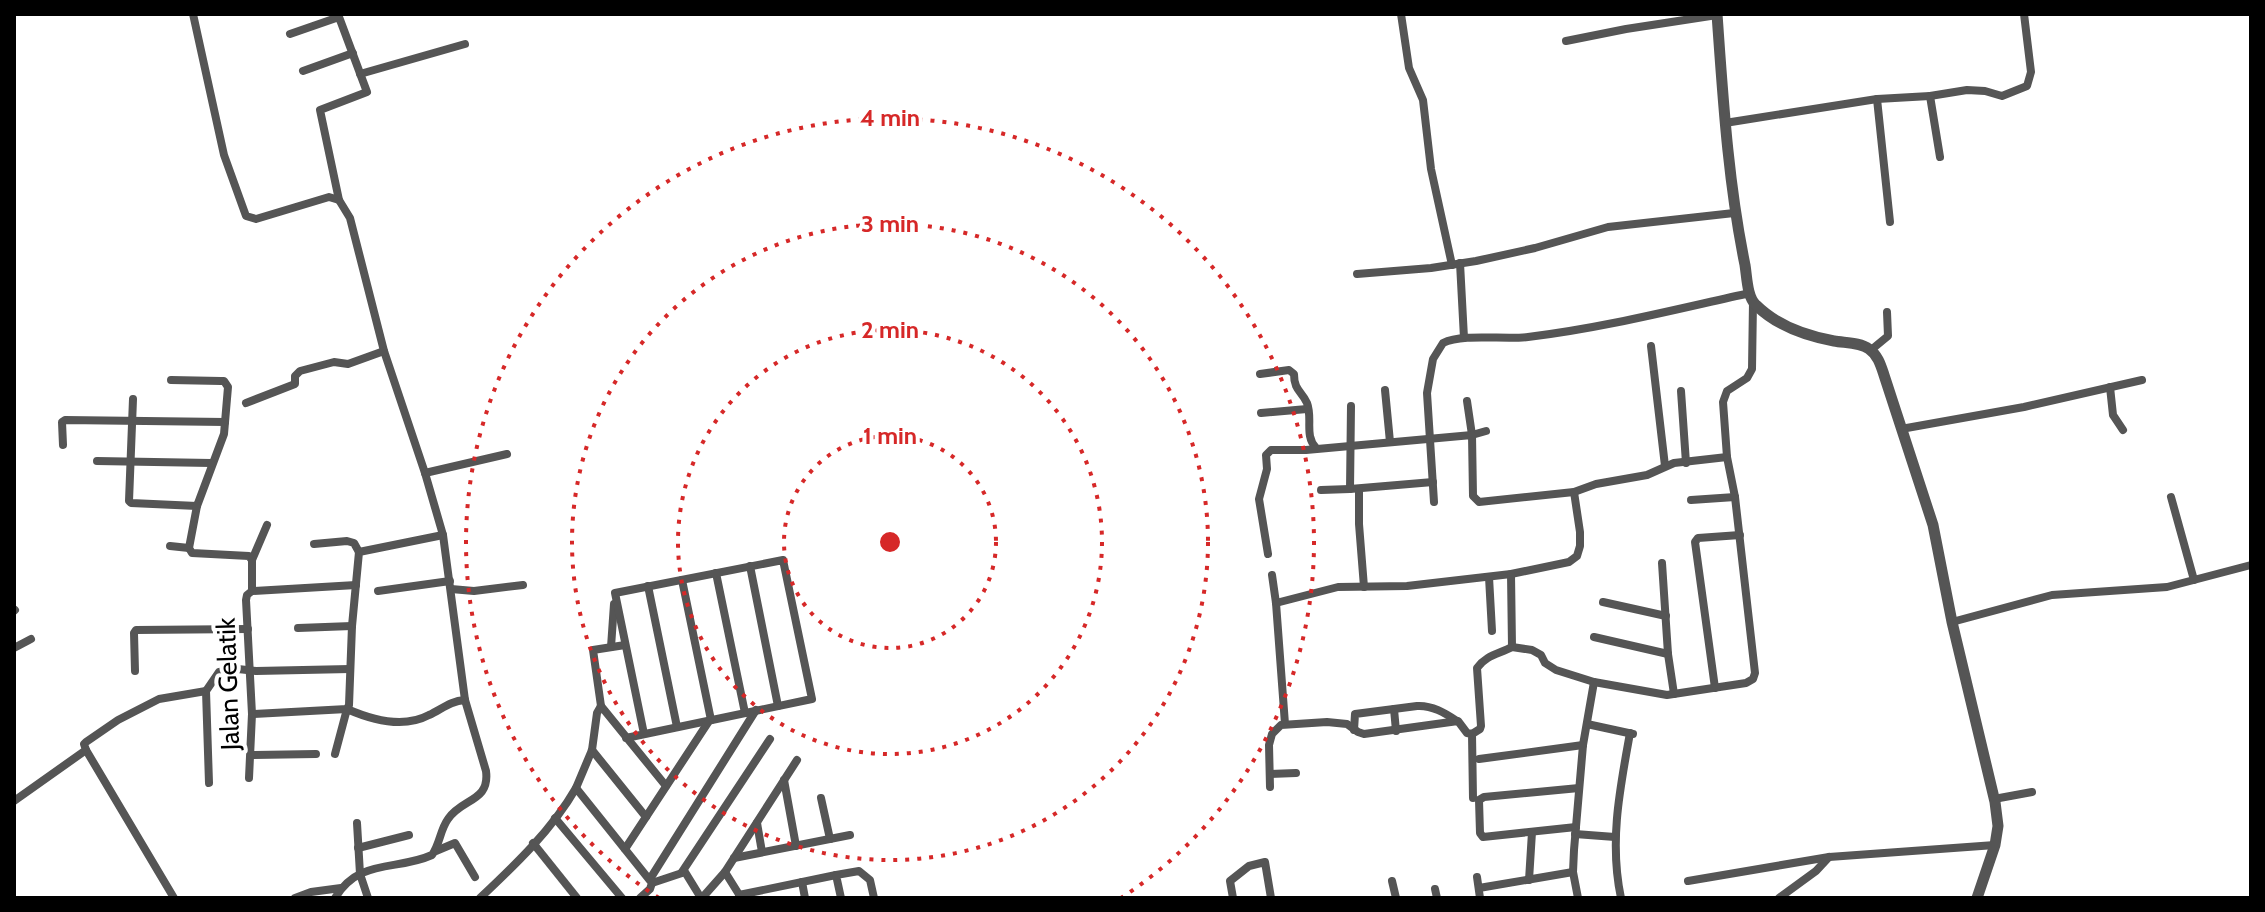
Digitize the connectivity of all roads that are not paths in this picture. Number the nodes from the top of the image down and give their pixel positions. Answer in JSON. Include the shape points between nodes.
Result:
{"nodes":[{"id":1,"x":193,"y":14,"type":"edge"},
{"id":2,"x":1401,"y":14,"type":"edge"},
{"id":3,"x":1717,"y":14,"type":"edge"},
{"id":4,"x":2024,"y":14,"type":"edge"},
{"id":5,"x":290,"y":34,"type":"dead end"},
{"id":6,"x":1566,"y":41,"type":"dead end"},
{"id":7,"x":465,"y":44,"type":"dead end"},
{"id":8,"x":353,"y":53,"type":"junction"},
{"id":9,"x":303,"y":71,"type":"dead end"},
{"id":10,"x":360,"y":74,"type":"junction"},
{"id":11,"x":1930,"y":96,"type":"junction"},
{"id":12,"x":1877,"y":99,"type":"junction"},
{"id":13,"x":1725,"y":123,"type":"junction"},
{"id":14,"x":1940,"y":157,"type":"dead end"},
{"id":15,"x":339,"y":200,"type":"junction"},
{"id":16,"x":1734,"y":213,"type":"junction"},
{"id":17,"x":1890,"y":222,"type":"dead end"},
{"id":18,"x":1456,"y":264,"type":"junction"},
{"id":19,"x":1357,"y":274,"type":"dead end"},
{"id":20,"x":1752,"y":298,"type":"junction"},
{"id":21,"x":1887,"y":312,"type":"dead end"},
{"id":22,"x":1464,"y":338,"type":"junction"},
{"id":23,"x":1651,"y":346,"type":"dead end"},
{"id":24,"x":1871,"y":350,"type":"junction"},
{"id":25,"x":384,"y":351,"type":"junction"},
{"id":26,"x":1260,"y":374,"type":"dead end"},
{"id":27,"x":171,"y":380,"type":"dead end"},
{"id":28,"x":2142,"y":380,"type":"dead end"},
{"id":29,"x":2110,"y":387,"type":"junction"},
{"id":30,"x":1385,"y":390,"type":"dead end"},
{"id":31,"x":1681,"y":391,"type":"dead end"},
{"id":32,"x":133,"y":399,"type":"dead end"},
{"id":33,"x":1467,"y":401,"type":"dead end"},
{"id":34,"x":246,"y":403,"type":"dead end"},
{"id":35,"x":1351,"y":406,"type":"dead end"},
{"id":36,"x":1307,"y":409,"type":"junction"},
{"id":37,"x":1261,"y":413,"type":"dead end"},
{"id":38,"x":133,"y":420,"type":"junction"},
{"id":39,"x":225,"y":422,"type":"junction"},
{"id":40,"x":1901,"y":429,"type":"junction"},
{"id":41,"x":2123,"y":430,"type":"dead end"},
{"id":42,"x":1486,"y":431,"type":"dead end"},
{"id":43,"x":1472,"y":435,"type":"junction"},
{"id":44,"x":1431,"y":439,"type":"junction"},
{"id":45,"x":1390,"y":442,"type":"junction"},
{"id":46,"x":63,"y":445,"type":"dead end"},
{"id":47,"x":1351,"y":445,"type":"junction"},
{"id":48,"x":1316,"y":448,"type":"junction"},
{"id":49,"x":507,"y":454,"type":"dead end"},
{"id":50,"x":1727,"y":457,"type":"junction"},
{"id":51,"x":97,"y":461,"type":"dead end"},
{"id":52,"x":132,"y":462,"type":"junction"},
{"id":53,"x":211,"y":463,"type":"junction"},
{"id":54,"x":1686,"y":463,"type":"junction"},
{"id":55,"x":1665,"y":466,"type":"junction"},
{"id":56,"x":425,"y":473,"type":"junction"},
{"id":57,"x":1433,"y":482,"type":"junction"},
{"id":58,"x":1355,"y":489,"type":"junction"},
{"id":59,"x":1321,"y":490,"type":"dead end"},
{"id":60,"x":1574,"y":492,"type":"junction"},
{"id":61,"x":1735,"y":497,"type":"junction"},
{"id":62,"x":2171,"y":497,"type":"dead end"},
{"id":63,"x":1691,"y":500,"type":"dead end"},
{"id":64,"x":1434,"y":502,"type":"dead end"},
{"id":65,"x":197,"y":506,"type":"junction"},
{"id":66,"x":267,"y":525,"type":"dead end"},
{"id":67,"x":443,"y":535,"type":"junction"},
{"id":68,"x":1740,"y":535,"type":"junction"},
{"id":69,"x":314,"y":544,"type":"dead end"},
{"id":70,"x":170,"y":546,"type":"dead end"},
{"id":71,"x":189,"y":548,"type":"junction"},
{"id":72,"x":359,"y":552,"type":"junction"},
{"id":73,"x":1268,"y":554,"type":"dead end"},
{"id":74,"x":252,"y":560,"type":"junction"},
{"id":75,"x":1662,"y":563,"type":"dead end"},
{"id":76,"x":2251,"y":565,"type":"edge"},
{"id":77,"x":750,"y":566,"type":"junction"},
{"id":78,"x":716,"y":573,"type":"junction"},
{"id":79,"x":1511,"y":574,"type":"junction"},
{"id":80,"x":1272,"y":575,"type":"dead end"},
{"id":81,"x":1489,"y":577,"type":"junction"},
{"id":82,"x":682,"y":580,"type":"junction"},
{"id":83,"x":2194,"y":580,"type":"junction"},
{"id":84,"x":356,"y":585,"type":"junction"},
{"id":85,"x":450,"y":585,"type":"junction"},
{"id":86,"x":523,"y":585,"type":"dead end"},
{"id":87,"x":648,"y":586,"type":"junction"},
{"id":88,"x":1364,"y":587,"type":"junction"},
{"id":89,"x":252,"y":591,"type":"junction"},
{"id":90,"x":378,"y":591,"type":"dead end"},
{"id":91,"x":615,"y":593,"type":"junction"},
{"id":92,"x":1603,"y":602,"type":"dead end"},
{"id":93,"x":1276,"y":603,"type":"junction"},
{"id":94,"x":1666,"y":616,"type":"junction"},
{"id":95,"x":1952,"y":622,"type":"junction"},
{"id":96,"x":352,"y":626,"type":"junction"},
{"id":97,"x":298,"y":628,"type":"dead end"},
{"id":98,"x":248,"y":629,"type":"junction"},
{"id":99,"x":1492,"y":631,"type":"dead end"},
{"id":100,"x":1594,"y":637,"type":"dead end"},
{"id":101,"x":31,"y":639,"type":"dead end"},
{"id":102,"x":625,"y":645,"type":"junction"},
{"id":103,"x":611,"y":647,"type":"junction"},
{"id":104,"x":1512,"y":647,"type":"junction"},
{"id":105,"x":14,"y":648,"type":"edge"},
{"id":106,"x":1668,"y":654,"type":"junction"},
{"id":107,"x":350,"y":669,"type":"junction"},
{"id":108,"x":249,"y":670,"type":"junction"},
{"id":109,"x":135,"y":671,"type":"dead end"},
{"id":110,"x":1594,"y":682,"type":"junction"},
{"id":111,"x":1715,"y":688,"type":"junction"},
{"id":112,"x":206,"y":691,"type":"junction"},
{"id":113,"x":1674,"y":694,"type":"junction"},
{"id":114,"x":465,"y":700,"type":"junction"},
{"id":115,"x":601,"y":706,"type":"junction"},
{"id":116,"x":778,"y":706,"type":"junction"},
{"id":117,"x":1417,"y":706,"type":"junction"},
{"id":118,"x":347,"y":709,"type":"junction"},
{"id":119,"x":1394,"y":709,"type":"junction"},
{"id":120,"x":756,"y":710,"type":"junction"},
{"id":121,"x":745,"y":713,"type":"junction"},
{"id":122,"x":252,"y":714,"type":"junction"},
{"id":123,"x":710,"y":720,"type":"junction"},
{"id":124,"x":1458,"y":721,"type":"junction"},
{"id":125,"x":1285,"y":724,"type":"junction"},
{"id":126,"x":1587,"y":724,"type":"junction"},
{"id":127,"x":677,"y":727,"type":"junction"},
{"id":128,"x":1420,"y":727,"type":"junction"},
{"id":129,"x":1354,"y":730,"type":"junction"},
{"id":130,"x":1396,"y":731,"type":"junction"},
{"id":131,"x":644,"y":734,"type":"junction"},
{"id":132,"x":1472,"y":734,"type":"junction"},
{"id":133,"x":626,"y":738,"type":"junction"},
{"id":134,"x":770,"y":739,"type":"dead end"},
{"id":135,"x":1583,"y":745,"type":"junction"},
{"id":136,"x":86,"y":750,"type":"junction"},
{"id":137,"x":592,"y":750,"type":"junction"},
{"id":138,"x":316,"y":754,"type":"dead end"},
{"id":139,"x":335,"y":754,"type":"dead end"},
{"id":140,"x":252,"y":755,"type":"junction"},
{"id":141,"x":1479,"y":759,"type":"dead end"},
{"id":142,"x":797,"y":760,"type":"dead end"},
{"id":143,"x":1296,"y":773,"type":"dead end"},
{"id":144,"x":1270,"y":774,"type":"junction"},
{"id":145,"x":249,"y":778,"type":"dead end"},
{"id":146,"x":784,"y":780,"type":"junction"},
{"id":147,"x":209,"y":783,"type":"dead end"},
{"id":148,"x":666,"y":786,"type":"junction"},
{"id":149,"x":1270,"y":787,"type":"dead end"},
{"id":150,"x":576,"y":788,"type":"junction"},
{"id":151,"x":1579,"y":788,"type":"junction"},
{"id":152,"x":2032,"y":792,"type":"dead end"},
{"id":153,"x":821,"y":798,"type":"dead end"},
{"id":154,"x":1473,"y":798,"type":"dead end"},
{"id":155,"x":1994,"y":799,"type":"junction"},
{"id":156,"x":14,"y":801,"type":"edge"},
{"id":157,"x":646,"y":817,"type":"junction"},
{"id":158,"x":555,"y":818,"type":"junction"},
{"id":159,"x":357,"y":823,"type":"dead end"},
{"id":160,"x":757,"y":823,"type":"junction"},
{"id":161,"x":1576,"y":831,"type":"junction"},
{"id":162,"x":1532,"y":832,"type":"junction"},
{"id":163,"x":409,"y":835,"type":"dead end"},
{"id":164,"x":850,"y":835,"type":"dead end"},
{"id":165,"x":1615,"y":837,"type":"junction"},
{"id":166,"x":830,"y":839,"type":"junction"},
{"id":167,"x":533,"y":843,"type":"junction"},
{"id":168,"x":1995,"y":845,"type":"junction"},
{"id":169,"x":796,"y":846,"type":"junction"},
{"id":170,"x":358,"y":848,"type":"junction"},
{"id":171,"x":625,"y":849,"type":"junction"},
{"id":172,"x":435,"y":852,"type":"junction"},
{"id":173,"x":762,"y":852,"type":"junction"},
{"id":174,"x":1829,"y":857,"type":"junction"},
{"id":175,"x":734,"y":858,"type":"junction"},
{"id":176,"x":725,"y":872,"type":"junction"},
{"id":177,"x":1573,"y":872,"type":"junction"},
{"id":178,"x":678,"y":873,"type":"junction"},
{"id":179,"x":360,"y":874,"type":"junction"},
{"id":180,"x":836,"y":875,"type":"junction"},
{"id":181,"x":475,"y":877,"type":"dead end"},
{"id":182,"x":1477,"y":877,"type":"dead end"},
{"id":183,"x":654,"y":880,"type":"junction"},
{"id":184,"x":1529,"y":880,"type":"junction"},
{"id":185,"x":1392,"y":881,"type":"dead end"},
{"id":186,"x":1688,"y":881,"type":"dead end"},
{"id":187,"x":802,"y":882,"type":"junction"},
{"id":188,"x":341,"y":888,"type":"junction"},
{"id":189,"x":1480,"y":893,"type":"edge"},
{"id":190,"x":768,"y":894,"type":"edge"},
{"id":191,"x":740,"y":896,"type":"edge"},
{"id":192,"x":174,"y":898,"type":"edge"},
{"id":193,"x":295,"y":898,"type":"edge"},
{"id":194,"x":335,"y":898,"type":"edge"},
{"id":195,"x":368,"y":898,"type":"edge"},
{"id":196,"x":480,"y":898,"type":"edge"},
{"id":197,"x":577,"y":898,"type":"edge"},
{"id":198,"x":622,"y":898,"type":"edge"},
{"id":199,"x":640,"y":898,"type":"edge"},
{"id":200,"x":702,"y":898,"type":"edge"},
{"id":201,"x":805,"y":898,"type":"edge"},
{"id":202,"x":841,"y":898,"type":"edge"},
{"id":203,"x":874,"y":898,"type":"edge"},
{"id":204,"x":1233,"y":898,"type":"edge"},
{"id":205,"x":1271,"y":898,"type":"edge"},
{"id":206,"x":1396,"y":898,"type":"edge"},
{"id":207,"x":1578,"y":898,"type":"edge"},
{"id":208,"x":1621,"y":898,"type":"edge"},
{"id":209,"x":1779,"y":898,"type":"edge"},
{"id":210,"x":1977,"y":898,"type":"edge"}],
"edges":[{"from":1,"to":15,"type":"street","via":[[224,155],[246,216],[256,219],[325,198]]},
{"from":2,"to":18,"type":"street","via":[[1409,68],[1423,100],[1431,169]]},
{"from":3,"to":6,"type":"street"},
{"from":3,"to":13,"type":"street"},
{"from":4,"to":11,"type":"street","via":[[2031,72],[2027,86],[2002,96],[1967,90]]},
{"from":5,"to":8,"type":"street","via":[[339,17]]},
{"from":7,"to":10,"type":"street"},
{"from":8,"to":9,"type":"street"},
{"from":8,"to":10,"type":"street"},
{"from":10,"to":15,"type":"street","via":[[367,92],[320,110]]},
{"from":11,"to":12,"type":"street"},
{"from":11,"to":14,"type":"street"},
{"from":12,"to":13,"type":"street"},
{"from":12,"to":17,"type":"street"},
{"from":13,"to":16,"type":"street"},
{"from":15,"to":25,"type":"street","via":[[350,218]]},
{"from":16,"to":18,"type":"street","via":[[1608,227]]},
{"from":16,"to":20,"type":"street"},
{"from":18,"to":19,"type":"street"},
{"from":18,"to":22,"type":"street"},
{"from":20,"to":22,"type":"street","via":[[1526,337]]},
{"from":20,"to":24,"type":"street","via":[[1772,318],[1795,329]]},
{"from":20,"to":50,"type":"street","via":[[1752,369],[1727,391],[1723,402]]},
{"from":21,"to":24,"type":"street","via":[[1888,336]]},
{"from":22,"to":44,"type":"street","via":[[1443,343],[1433,359],[1427,393]]},
{"from":23,"to":55,"type":"street"},
{"from":24,"to":40,"type":"street"},
{"from":25,"to":34,"type":"street","via":[[348,364],[300,371],[295,384]]},
{"from":25,"to":56,"type":"street"},
{"from":26,"to":36,"type":"street","via":[[1289,370]]},
{"from":27,"to":39,"type":"street","via":[[224,381]]},
{"from":28,"to":29,"type":"street"},
{"from":29,"to":40,"type":"street"},
{"from":29,"to":41,"type":"street","via":[[2113,415]]},
{"from":30,"to":45,"type":"street"},
{"from":31,"to":54,"type":"street"},
{"from":32,"to":38,"type":"street"},
{"from":33,"to":43,"type":"street"},
{"from":35,"to":47,"type":"street"},
{"from":36,"to":37,"type":"street"},
{"from":36,"to":48,"type":"street"},
{"from":38,"to":39,"type":"street"},
{"from":38,"to":46,"type":"street","via":[[65,420]]},
{"from":38,"to":52,"type":"street"},
{"from":39,"to":53,"type":"street"},
{"from":40,"to":95,"type":"street","via":[[1933,525]]},
{"from":42,"to":43,"type":"street"},
{"from":43,"to":44,"type":"street"},
{"from":43,"to":60,"type":"street","via":[[1476,501]]},
{"from":44,"to":45,"type":"street"},
{"from":44,"to":57,"type":"street"},
{"from":45,"to":47,"type":"street"},
{"from":47,"to":48,"type":"street"},
{"from":47,"to":58,"type":"street"},
{"from":48,"to":73,"type":"street","via":[[1271,450],[1266,455],[1259,499]]},
{"from":49,"to":56,"type":"street"},
{"from":50,"to":54,"type":"street"},
{"from":50,"to":61,"type":"street"},
{"from":51,"to":52,"type":"street"},
{"from":52,"to":53,"type":"street"},
{"from":52,"to":65,"type":"street","via":[[129,501]]},
{"from":53,"to":65,"type":"street"},
{"from":54,"to":55,"type":"street"},
{"from":55,"to":60,"type":"street"},
{"from":56,"to":67,"type":"street"},
{"from":57,"to":58,"type":"street"},
{"from":57,"to":64,"type":"street"},
{"from":58,"to":59,"type":"street"},
{"from":58,"to":88,"type":"street"},
{"from":60,"to":79,"type":"street","via":[[1580,532],[1577,556]]},
{"from":61,"to":63,"type":"street"},
{"from":61,"to":68,"type":"street"},
{"from":62,"to":83,"type":"street"},
{"from":65,"to":71,"type":"street"},
{"from":66,"to":74,"type":"street"},
{"from":67,"to":72,"type":"street"},
{"from":67,"to":85,"type":"street"},
{"from":68,"to":111,"type":"street","via":[[1755,673],[1746,683]]},
{"from":68,"to":111,"type":"street","via":[[1695,540]]},
{"from":69,"to":72,"type":"street","via":[[347,541]]},
{"from":70,"to":71,"type":"street"},
{"from":71,"to":74,"type":"street","via":[[192,553],[244,555]]},
{"from":72,"to":84,"type":"street"},
{"from":74,"to":89,"type":"street","name":"Jalan Gelatik"},
{"from":75,"to":94,"type":"street"},
{"from":76,"to":83,"type":"street"},
{"from":77,"to":78,"type":"street"},
{"from":77,"to":116,"type":"street"},
{"from":77,"to":116,"type":"street","via":[[783,560],[812,699]]},
{"from":78,"to":82,"type":"street"},
{"from":78,"to":121,"type":"street"},
{"from":79,"to":81,"type":"street"},
{"from":79,"to":104,"type":"street"},
{"from":80,"to":93,"type":"street"},
{"from":81,"to":88,"type":"street"},
{"from":81,"to":99,"type":"street"},
{"from":82,"to":87,"type":"street"},
{"from":82,"to":123,"type":"street"},
{"from":83,"to":95,"type":"street","via":[[2143,590],[2052,595]]},
{"from":84,"to":89,"type":"street"},
{"from":84,"to":96,"type":"street"},
{"from":85,"to":86,"type":"street","via":[[474,591]]},
{"from":85,"to":90,"type":"street"},
{"from":85,"to":114,"type":"street"},
{"from":87,"to":91,"type":"street"},
{"from":87,"to":127,"type":"street"},
{"from":88,"to":93,"type":"street","via":[[1338,587]]},
{"from":89,"to":98,"type":"street","name":"Jalan Gelatik","via":[[246,597]]},
{"from":91,"to":102,"type":"street"},
{"from":91,"to":103,"type":"street"},
{"from":92,"to":94,"type":"street"},
{"from":93,"to":125,"type":"street"},
{"from":94,"to":106,"type":"street"},
{"from":95,"to":155,"type":"street"},
{"from":96,"to":97,"type":"street"},
{"from":96,"to":107,"type":"street"},
{"from":98,"to":108,"type":"street","name":"Jalan Gelatik"},
{"from":98,"to":109,"type":"street","via":[[135,630]]},
{"from":100,"to":106,"type":"street"},
{"from":101,"to":105,"type":"street"},
{"from":102,"to":103,"type":"street"},
{"from":102,"to":131,"type":"street"},
{"from":103,"to":115,"type":"street","via":[[593,650]]},
{"from":104,"to":110,"type":"street","via":[[1532,650],[1556,670]]},
{"from":104,"to":132,"type":"street","via":[[1477,668],[1481,726]]},
{"from":106,"to":113,"type":"street"},
{"from":107,"to":108,"type":"street"},
{"from":107,"to":118,"type":"street"},
{"from":108,"to":112,"type":"street","via":[[222,670]]},
{"from":108,"to":122,"type":"street","name":"Jalan Gelatik"},
{"from":110,"to":113,"type":"street"},
{"from":110,"to":126,"type":"street"},
{"from":111,"to":113,"type":"street"},
{"from":112,"to":136,"type":"street","via":[[152,702],[93,737],[85,743]]},
{"from":112,"to":147,"type":"street"},
{"from":114,"to":118,"type":"street","via":[[405,721],[373,719]]},
{"from":114,"to":172,"type":"street","via":[[486,785],[448,818]]},
{"from":115,"to":133,"type":"street"},
{"from":115,"to":137,"type":"street"},
{"from":116,"to":120,"type":"street"},
{"from":117,"to":119,"type":"street"},
{"from":117,"to":124,"type":"street"},
{"from":117,"to":128,"type":"street"},
{"from":118,"to":122,"type":"street"},
{"from":118,"to":139,"type":"street"},
{"from":119,"to":129,"type":"street","via":[[1355,714]]},
{"from":119,"to":130,"type":"street"},
{"from":120,"to":121,"type":"street"},
{"from":120,"to":183,"type":"street"},
{"from":121,"to":123,"type":"street"},
{"from":122,"to":140,"type":"street","name":"Jalan Gelatik"},
{"from":123,"to":127,"type":"street"},
{"from":123,"to":148,"type":"street"},
{"from":124,"to":128,"type":"street"},
{"from":124,"to":132,"type":"street"},
{"from":125,"to":129,"type":"street","via":[[1327,722]]},
{"from":125,"to":144,"type":"street","via":[[1270,739]]},
{"from":126,"to":135,"type":"street"},
{"from":126,"to":165,"type":"street","via":[[1632,733]]},
{"from":127,"to":131,"type":"street"},
{"from":128,"to":130,"type":"street"},
{"from":129,"to":130,"type":"street"},
{"from":131,"to":133,"type":"street"},
{"from":132,"to":154,"type":"street"},
{"from":133,"to":148,"type":"street"},
{"from":134,"to":178,"type":"street"},
{"from":135,"to":141,"type":"street"},
{"from":135,"to":151,"type":"street"},
{"from":136,"to":156,"type":"street"},
{"from":136,"to":192,"type":"street"},
{"from":137,"to":150,"type":"street"},
{"from":137,"to":157,"type":"street"},
{"from":138,"to":140,"type":"street"},
{"from":140,"to":145,"type":"street","name":"Jalan Gelatik"},
{"from":142,"to":146,"type":"street"},
{"from":143,"to":144,"type":"street"},
{"from":144,"to":149,"type":"street"},
{"from":146,"to":160,"type":"street"},
{"from":146,"to":169,"type":"street"},
{"from":148,"to":157,"type":"street"},
{"from":150,"to":158,"type":"street"},
{"from":150,"to":171,"type":"street"},
{"from":151,"to":161,"type":"street"},
{"from":151,"to":162,"type":"street","via":[[1480,799],[1482,836]]},
{"from":152,"to":155,"type":"street"},
{"from":153,"to":166,"type":"street"},
{"from":155,"to":168,"type":"street"},
{"from":157,"to":171,"type":"street"},
{"from":158,"to":167,"type":"street"},
{"from":158,"to":198,"type":"street"},
{"from":159,"to":170,"type":"street"},
{"from":160,"to":173,"type":"street"},
{"from":160,"to":175,"type":"street"},
{"from":161,"to":162,"type":"street"},
{"from":161,"to":165,"type":"street"},
{"from":161,"to":177,"type":"street"},
{"from":162,"to":184,"type":"street"},
{"from":163,"to":170,"type":"street"},
{"from":164,"to":166,"type":"street"},
{"from":165,"to":208,"type":"street"},
{"from":166,"to":169,"type":"street"},
{"from":167,"to":196,"type":"street"},
{"from":167,"to":197,"type":"street"},
{"from":168,"to":174,"type":"street"},
{"from":168,"to":210,"type":"street"},
{"from":169,"to":173,"type":"street"},
{"from":170,"to":179,"type":"street"},
{"from":171,"to":183,"type":"street"},
{"from":172,"to":179,"type":"street"},
{"from":172,"to":181,"type":"street","via":[[455,843]]},
{"from":173,"to":175,"type":"street"},
{"from":174,"to":186,"type":"street"},
{"from":174,"to":209,"type":"street"},
{"from":175,"to":176,"type":"street"},
{"from":176,"to":191,"type":"street"},
{"from":176,"to":200,"type":"street"},
{"from":177,"to":184,"type":"street"},
{"from":177,"to":207,"type":"street"},
{"from":178,"to":183,"type":"street"},
{"from":178,"to":200,"type":"street","via":[[687,873]]},
{"from":179,"to":188,"type":"street"},
{"from":179,"to":195,"type":"street"},
{"from":180,"to":187,"type":"street"},
{"from":180,"to":202,"type":"street"},
{"from":180,"to":203,"type":"street","via":[[865,874]]},
{"from":182,"to":189,"type":"street"},
{"from":183,"to":199,"type":"street"},
{"from":184,"to":189,"type":"street"},
{"from":185,"to":206,"type":"street"},
{"from":187,"to":190,"type":"street"},
{"from":187,"to":201,"type":"street"},
{"from":188,"to":193,"type":"street"},
{"from":188,"to":194,"type":"street"},
{"from":190,"to":191,"type":"street"},
{"from":204,"to":205,"type":"street","via":[[1230,881],[1249,866],[1265,862]]}]}
